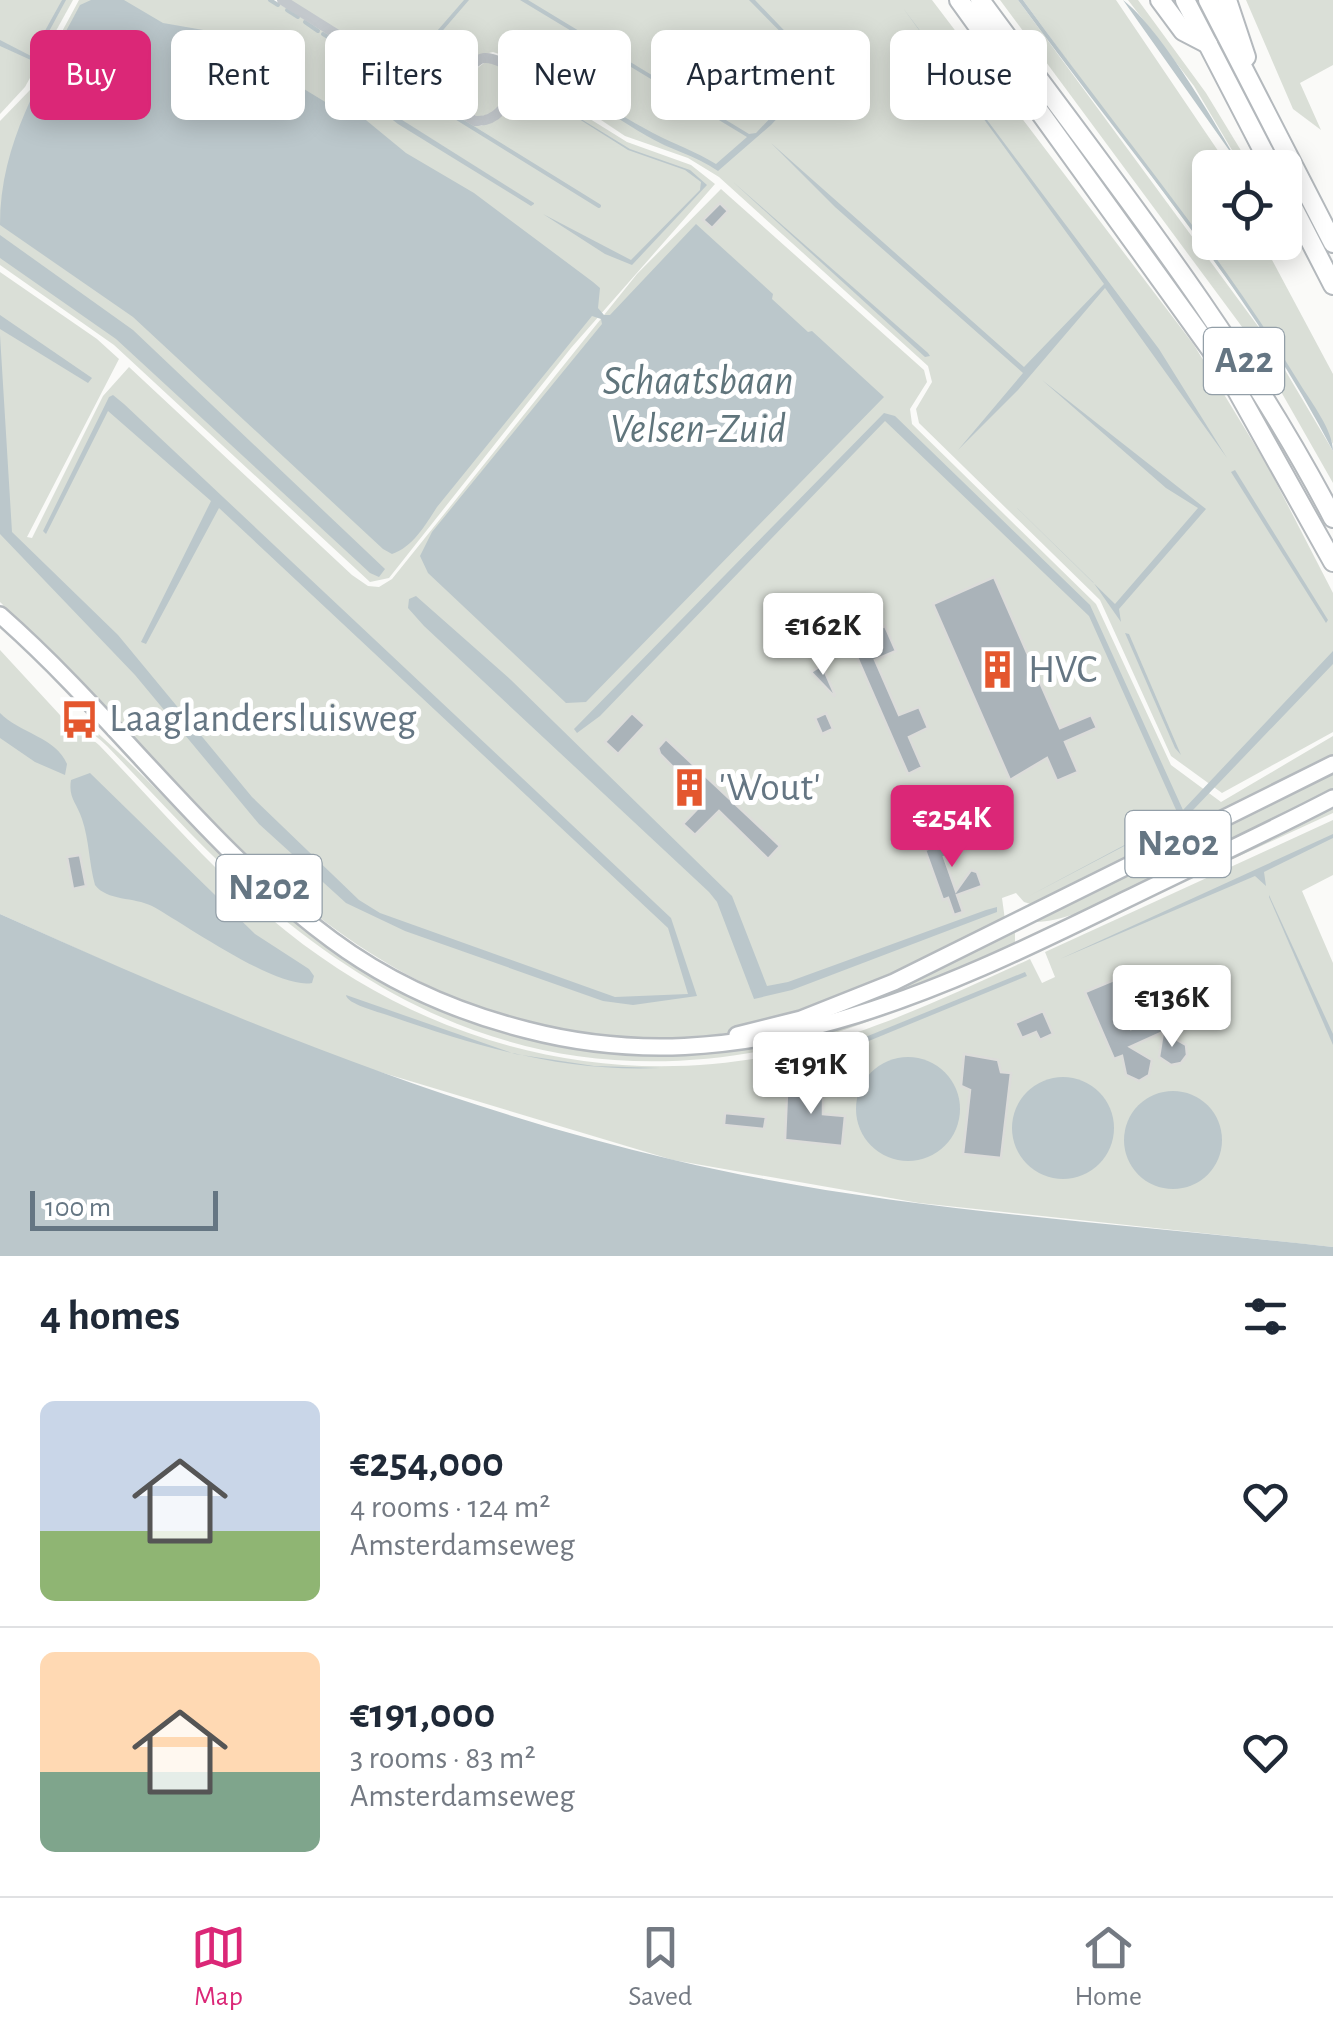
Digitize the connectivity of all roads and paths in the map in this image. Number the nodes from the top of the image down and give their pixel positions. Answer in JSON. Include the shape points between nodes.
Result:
{"nodes":[{"id":1,"x":282,"y":0,"type":"edge"},
{"id":2,"x":947,"y":0,"type":"edge"},
{"id":3,"x":959,"y":0,"type":"edge"},
{"id":4,"x":980,"y":0,"type":"edge"},
{"id":5,"x":1160,"y":0,"type":"edge"},
{"id":6,"x":1185,"y":0,"type":"edge"},
{"id":7,"x":1208,"y":0,"type":"edge"},
{"id":8,"x":1227,"y":0,"type":"edge"},
{"id":9,"x":329,"y":30,"type":"edge"},
{"id":10,"x":971,"y":30,"type":"edge"},
{"id":11,"x":980,"y":30,"type":"edge"},
{"id":12,"x":1208,"y":44,"type":"junction"},
{"id":13,"x":1257,"y":96,"type":"junction"},
{"id":14,"x":448,"y":105,"type":"joint"},
{"id":15,"x":1044,"y":120,"type":"edge"},
{"id":16,"x":1263,"y":150,"type":"edge"},
{"id":17,"x":1302,"y":225,"type":"edge"},
{"id":18,"x":1333,"y":243,"type":"edge"},
{"id":19,"x":1333,"y":285,"type":"edge"},
{"id":20,"x":1333,"y":518,"type":"edge"},
{"id":21,"x":1333,"y":562,"type":"edge"},
{"id":22,"x":0,"y":615,"type":"edge"},
{"id":23,"x":1333,"y":764,"type":"edge"},
{"id":24,"x":1333,"y":798,"type":"edge"},
{"id":25,"x":611,"y":1044,"type":"junction"}],
"edges":[{"from":1,"to":9,"type":"street"},
{"from":2,"to":10,"type":"highway","number":"A22"},
{"from":3,"to":11,"type":"highway"},
{"from":4,"to":20,"type":"highway","number":"A22","via":[[1225,333]]},
{"from":5,"to":12,"type":"highway","via":[[1183,31]]},
{"from":6,"to":12,"type":"highway"},
{"from":7,"to":13,"type":"highway"},
{"from":8,"to":13,"type":"highway"},
{"from":12,"to":16,"type":"highway"},
{"from":13,"to":18,"type":"highway"},
{"from":14,"to":14,"type":"street","via":[[475,121],[490,120],[527,76],[499,58],[483,57]]},
{"from":15,"to":21,"type":"highway","number":"A22","via":[[1225,370]]},
{"from":17,"to":19,"type":"highway"},
{"from":22,"to":25,"type":"main road","number":"N202","via":[[253,874],[347,951],[467,1012],[539,1034]]},
{"from":23,"to":25,"type":"main road","number":"N202","via":[[852,1000],[747,1033]]},
{"from":24,"to":25,"type":"main road","number":"N202","via":[[1078,925],[863,1015],[800,1034],[717,1047]]}]}
